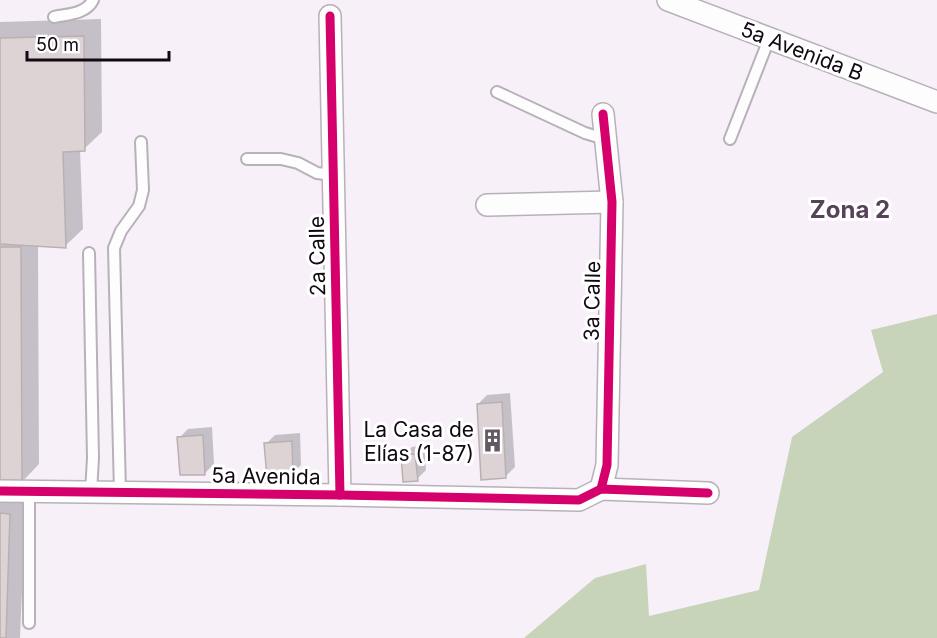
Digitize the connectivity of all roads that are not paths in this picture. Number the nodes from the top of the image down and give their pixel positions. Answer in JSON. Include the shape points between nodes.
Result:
{"nodes":[{"id":1,"x":93,"y":0,"type":"edge"},
{"id":2,"x":668,"y":0,"type":"edge"},
{"id":3,"x":330,"y":16,"type":"dead end"},
{"id":4,"x":54,"y":17,"type":"dead end"},
{"id":5,"x":769,"y":39,"type":"junction"},
{"id":6,"x":497,"y":92,"type":"dead end"},
{"id":7,"x":937,"y":102,"type":"edge"},
{"id":8,"x":603,"y":114,"type":"dead end"},
{"id":9,"x":605,"y":139,"type":"junction"},
{"id":10,"x":730,"y":139,"type":"dead end"},
{"id":11,"x":141,"y":142,"type":"dead end"},
{"id":12,"x":247,"y":159,"type":"dead end"},
{"id":13,"x":333,"y":175,"type":"junction"},
{"id":14,"x":612,"y":202,"type":"junction"},
{"id":15,"x":487,"y":205,"type":"dead end"},
{"id":16,"x":89,"y":252,"type":"dead end"},
{"id":17,"x":601,"y":489,"type":"junction"},
{"id":18,"x":0,"y":491,"type":"edge"},
{"id":19,"x":29,"y":492,"type":"junction"},
{"id":20,"x":91,"y":492,"type":"junction"},
{"id":21,"x":120,"y":492,"type":"junction"},
{"id":22,"x":708,"y":493,"type":"dead end"},
{"id":23,"x":340,"y":495,"type":"junction"},
{"id":24,"x":29,"y":623,"type":"dead end"}],
"edges":[{"from":1,"to":4,"type":"lane","via":[[80,12]]},
{"from":2,"to":5,"type":"street","name":"5a Avenida B"},
{"from":3,"to":13,"type":"street","name":"2a Calle"},
{"from":5,"to":7,"type":"street","name":"5a Avenida B"},
{"from":5,"to":10,"type":"lane"},
{"from":6,"to":9,"type":"lane"},
{"from":8,"to":9,"type":"street","name":"3a Calle"},
{"from":9,"to":14,"type":"street","name":"3a Calle"},
{"from":11,"to":21,"type":"lane","via":[[140,206],[114,248]]},
{"from":12,"to":13,"type":"lane","via":[[281,159]]},
{"from":13,"to":23,"type":"street","name":"2a Calle"},
{"from":14,"to":15,"type":"street"},
{"from":14,"to":17,"type":"street","name":"3a Calle","via":[[607,465]]},
{"from":16,"to":20,"type":"lane"},
{"from":17,"to":22,"type":"street"},
{"from":17,"to":23,"type":"street","name":"5a Avenida","via":[[579,500]]},
{"from":18,"to":19,"type":"street","name":"5a Avenida"},
{"from":19,"to":20,"type":"street","name":"5a Avenida"},
{"from":19,"to":24,"type":"lane"},
{"from":20,"to":21,"type":"street","name":"5a Avenida"},
{"from":21,"to":23,"type":"street","name":"5a Avenida"}]}
